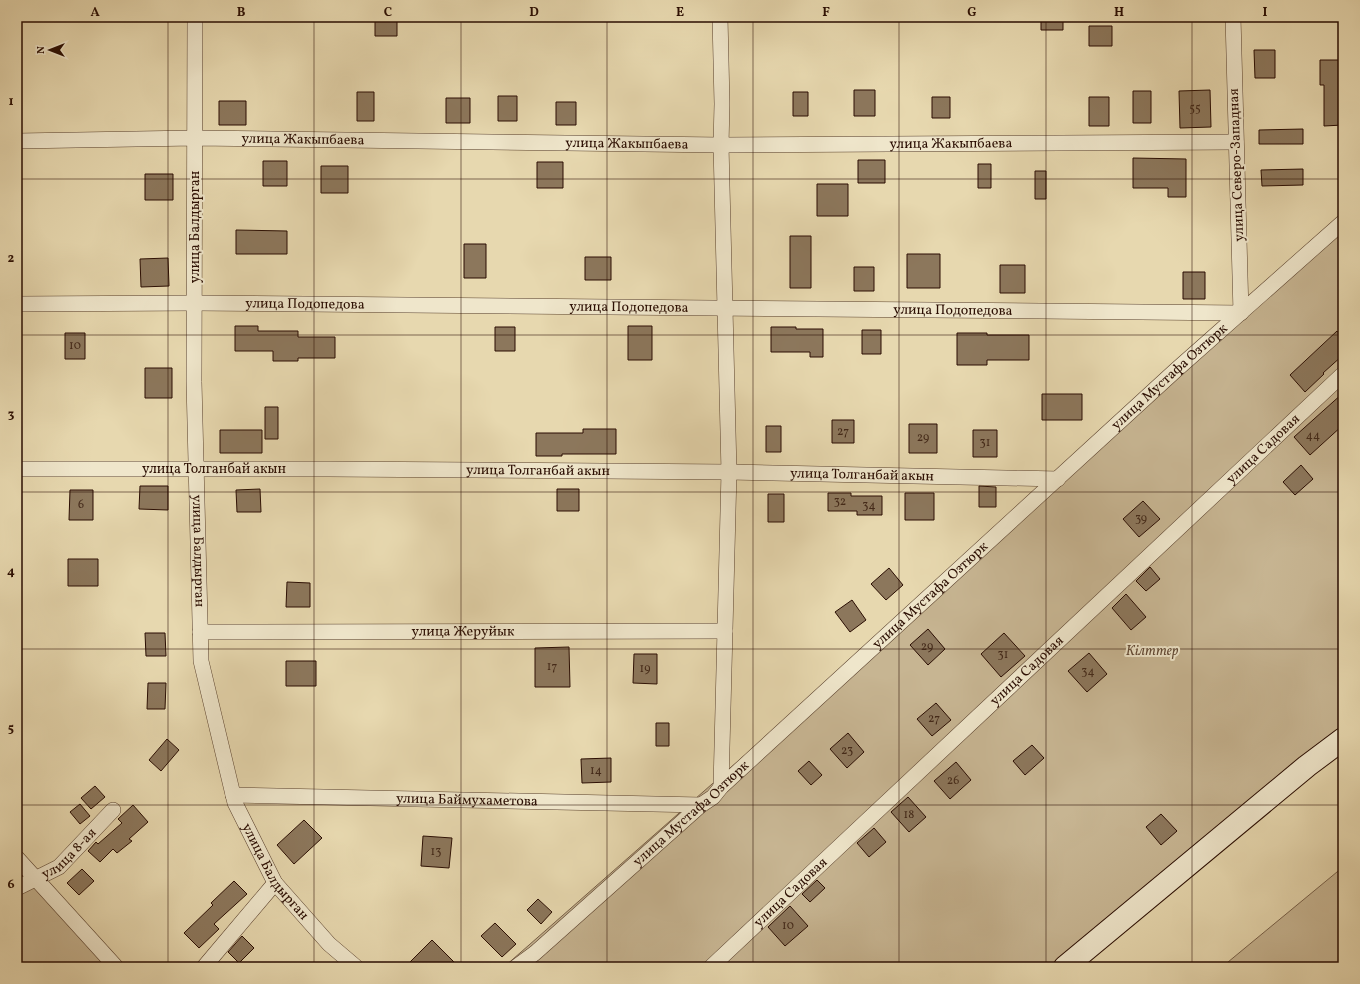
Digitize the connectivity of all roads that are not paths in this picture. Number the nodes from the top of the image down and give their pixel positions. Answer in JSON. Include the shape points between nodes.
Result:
{"nodes":[{"id":1,"x":195,"y":17,"type":"edge"},
{"id":2,"x":720,"y":17,"type":"edge"},
{"id":3,"x":1233,"y":17,"type":"edge"},
{"id":4,"x":195,"y":138,"type":"junction"},
{"id":5,"x":17,"y":141,"type":"edge"},
{"id":6,"x":1236,"y":142,"type":"junction"},
{"id":7,"x":721,"y":145,"type":"junction"},
{"id":8,"x":1343,"y":222,"type":"edge"},
{"id":9,"x":195,"y":303,"type":"junction"},
{"id":10,"x":17,"y":304,"type":"edge"},
{"id":11,"x":725,"y":308,"type":"junction"},
{"id":12,"x":1241,"y":313,"type":"junction"},
{"id":13,"x":1343,"y":374,"type":"edge"},
{"id":14,"x":17,"y":469,"type":"edge"},
{"id":15,"x":196,"y":469,"type":"junction"},
{"id":16,"x":729,"y":472,"type":"junction"},
{"id":17,"x":1058,"y":479,"type":"junction"},
{"id":18,"x":725,"y":631,"type":"junction"},
{"id":19,"x":200,"y":632,"type":"junction"},
{"id":20,"x":1343,"y":739,"type":"edge"},
{"id":21,"x":721,"y":787,"type":"junction"},
{"id":22,"x":233,"y":794,"type":"junction"},
{"id":23,"x":701,"y":805,"type":"junction"},
{"id":24,"x":113,"y":810,"type":"dead end"},
{"id":25,"x":17,"y":858,"type":"edge"},
{"id":26,"x":36,"y":879,"type":"junction"},
{"id":27,"x":274,"y":883,"type":"junction"},
{"id":28,"x":17,"y":888,"type":"edge"},
{"id":29,"x":116,"y":967,"type":"edge"},
{"id":30,"x":204,"y":967,"type":"edge"},
{"id":31,"x":356,"y":967,"type":"edge"},
{"id":32,"x":516,"y":967,"type":"edge"},
{"id":33,"x":711,"y":967,"type":"edge"},
{"id":34,"x":1065,"y":967,"type":"edge"}],
"edges":[{"from":1,"to":4,"type":"street","name":"улица Балдырган"},
{"from":2,"to":7,"type":"street"},
{"from":3,"to":6,"type":"street","name":"улица Северо-Западная"},
{"from":4,"to":5,"type":"street","name":"улица Жакыпбаева"},
{"from":4,"to":7,"type":"street","name":"улица Жакыпбаева"},
{"from":4,"to":9,"type":"street","name":"улица Балдырган"},
{"from":6,"to":7,"type":"street","name":"улица Жакыпбаева"},
{"from":6,"to":12,"type":"street","name":"улица Северо-Западная"},
{"from":7,"to":11,"type":"street"},
{"from":8,"to":12,"type":"street","name":"улица Мустафа Озтюрк"},
{"from":9,"to":10,"type":"street","name":"улица Подопедова"},
{"from":9,"to":11,"type":"street","name":"улица Подопедова"},
{"from":9,"to":15,"type":"street","name":"улица Балдырган"},
{"from":11,"to":12,"type":"street","name":"улица Подопедова"},
{"from":11,"to":16,"type":"street"},
{"from":12,"to":17,"type":"street","name":"улица Мустафа Озтюрк"},
{"from":13,"to":33,"type":"street","name":"улица Садовая"},
{"from":14,"to":15,"type":"street","name":"улица Толганбай акын"},
{"from":15,"to":16,"type":"street","name":"улица Толганбай акын"},
{"from":15,"to":19,"type":"street","name":"улица Балдырган"},
{"from":16,"to":17,"type":"street","name":"улица Толганбай акын"},
{"from":16,"to":18,"type":"street"},
{"from":17,"to":21,"type":"street","name":"улица Мустафа Озтюрк"},
{"from":18,"to":19,"type":"street","name":"улица Жеруйык"},
{"from":18,"to":21,"type":"street"},
{"from":19,"to":22,"type":"street","name":"улица Балдырган","via":[[201,661]]},
{"from":20,"to":34,"type":"street"},
{"from":21,"to":23,"type":"street","name":"улица Мустафа Озтюрк"},
{"from":22,"to":23,"type":"street","name":"улица Баймухаметова"},
{"from":22,"to":27,"type":"street","name":"улица Балдырган"},
{"from":23,"to":32,"type":"street","name":"улица Мустафа Озтюрк"},
{"from":24,"to":26,"type":"street","name":"улица 8-ая","via":[[59,867]]},
{"from":25,"to":26,"type":"street"},
{"from":26,"to":28,"type":"street","name":"улица 8-ая"},
{"from":26,"to":29,"type":"street"},
{"from":27,"to":30,"type":"street"},
{"from":27,"to":31,"type":"street","name":"улица Балдырган","via":[[329,944]]}]}
